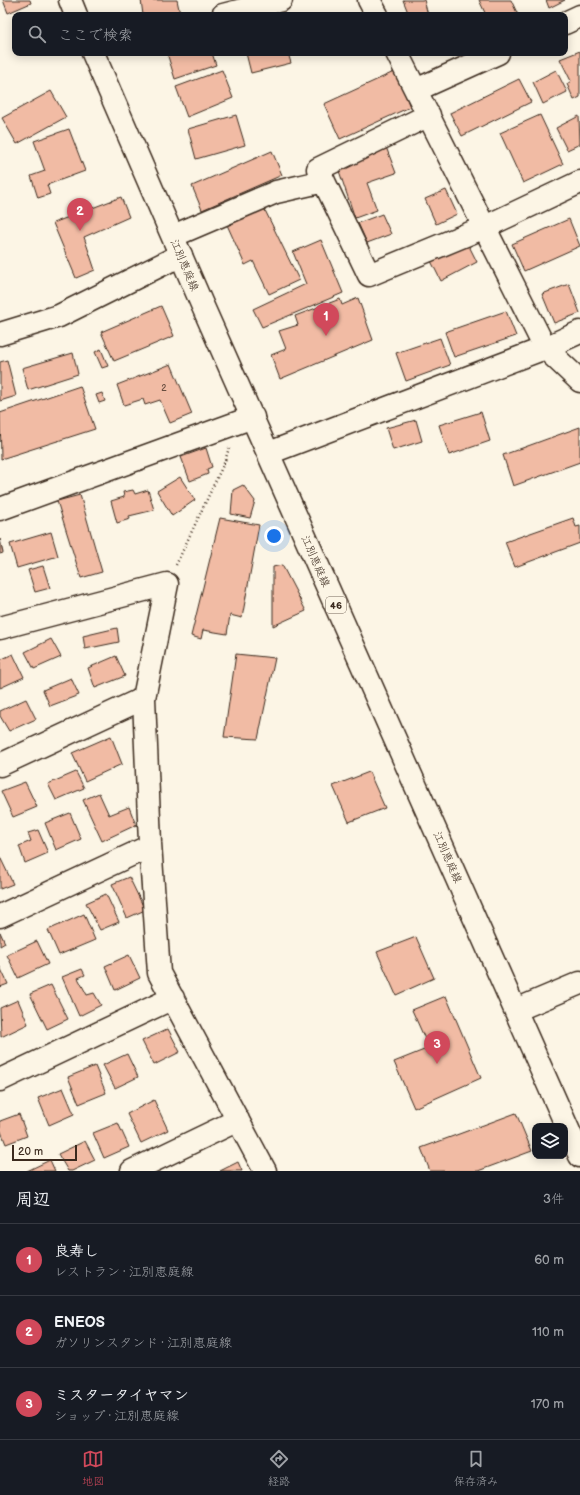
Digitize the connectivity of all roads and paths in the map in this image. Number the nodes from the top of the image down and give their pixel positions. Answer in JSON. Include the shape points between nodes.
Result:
{"nodes":[{"id":1,"x":70,"y":0,"type":"edge"},
{"id":2,"x":281,"y":0,"type":"edge"},
{"id":3,"x":369,"y":0,"type":"edge"},
{"id":4,"x":75,"y":12,"type":"edge"},
{"id":5,"x":235,"y":12,"type":"edge"},
{"id":6,"x":375,"y":12,"type":"edge"},
{"id":7,"x":580,"y":16,"type":"edge"},
{"id":8,"x":568,"y":22,"type":"edge"},
{"id":9,"x":94,"y":56,"type":"edge"},
{"id":10,"x":399,"y":56,"type":"edge"},
{"id":11,"x":491,"y":56,"type":"edge"},
{"id":12,"x":416,"y":90,"type":"junction"},
{"id":13,"x":429,"y":115,"type":"junction"},
{"id":14,"x":324,"y":181,"type":"junction"},
{"id":15,"x":580,"y":182,"type":"edge"},
{"id":16,"x":485,"y":227,"type":"junction"},
{"id":17,"x":177,"y":246,"type":"junction"},
{"id":18,"x":580,"y":332,"type":"edge"},
{"id":19,"x":0,"y":334,"type":"edge"},
{"id":20,"x":545,"y":348,"type":"junction"},
{"id":21,"x":580,"y":381,"type":"edge"},
{"id":22,"x":253,"y":416,"type":"junction"},
{"id":23,"x":231,"y":444,"type":"dead end"},
{"id":24,"x":269,"y":453,"type":"junction"},
{"id":25,"x":0,"y":509,"type":"edge"},
{"id":26,"x":167,"y":584,"type":"junction"},
{"id":27,"x":0,"y":628,"type":"edge"},
{"id":28,"x":144,"y":698,"type":"junction"},
{"id":29,"x":0,"y":765,"type":"edge"},
{"id":30,"x":150,"y":846,"type":"junction"},
{"id":31,"x":0,"y":916,"type":"edge"},
{"id":32,"x":580,"y":983,"type":"edge"},
{"id":33,"x":173,"y":998,"type":"junction"},
{"id":34,"x":516,"y":1010,"type":"junction"},
{"id":35,"x":0,"y":1080,"type":"edge"},
{"id":36,"x":238,"y":1120,"type":"junction"},
{"id":37,"x":580,"y":1156,"type":"edge"},
{"id":38,"x":132,"y":1171,"type":"edge"},
{"id":39,"x":265,"y":1171,"type":"edge"}],
"edges":[{"from":1,"to":4,"type":"street"},
{"from":2,"to":5,"type":"street"},
{"from":3,"to":6,"type":"street"},
{"from":7,"to":8,"type":"street"},
{"from":9,"to":17,"type":"street","name":"江別恵庭線","number":"46"},
{"from":10,"to":12,"type":"street"},
{"from":11,"to":12,"type":"street"},
{"from":12,"to":13,"type":"street"},
{"from":13,"to":14,"type":"street","via":[[318,169]]},
{"from":13,"to":16,"type":"street"},
{"from":14,"to":16,"type":"street","via":[[369,275]]},
{"from":14,"to":17,"type":"street","via":[[276,192]]},
{"from":15,"to":16,"type":"street"},
{"from":16,"to":20,"type":"street"},
{"from":17,"to":19,"type":"street","via":[[59,316]]},
{"from":17,"to":22,"type":"street","name":"江別恵庭線","number":"46"},
{"from":18,"to":20,"type":"street"},
{"from":20,"to":21,"type":"street"},
{"from":20,"to":24,"type":"street"},
{"from":22,"to":24,"type":"street","name":"江別恵庭線","number":"46"},
{"from":22,"to":25,"type":"street"},
{"from":23,"to":26,"type":"path"},
{"from":24,"to":34,"type":"street","name":"江別恵庭線","number":"46"},
{"from":26,"to":27,"type":"street"},
{"from":26,"to":28,"type":"street"},
{"from":28,"to":29,"type":"street"},
{"from":28,"to":30,"type":"street"},
{"from":30,"to":31,"type":"street"},
{"from":30,"to":33,"type":"street","via":[[159,972]]},
{"from":32,"to":34,"type":"street"},
{"from":33,"to":35,"type":"street"},
{"from":33,"to":36,"type":"street"},
{"from":34,"to":37,"type":"street","name":"江別恵庭線","number":"46"},
{"from":36,"to":38,"type":"street"},
{"from":36,"to":39,"type":"street"}]}
